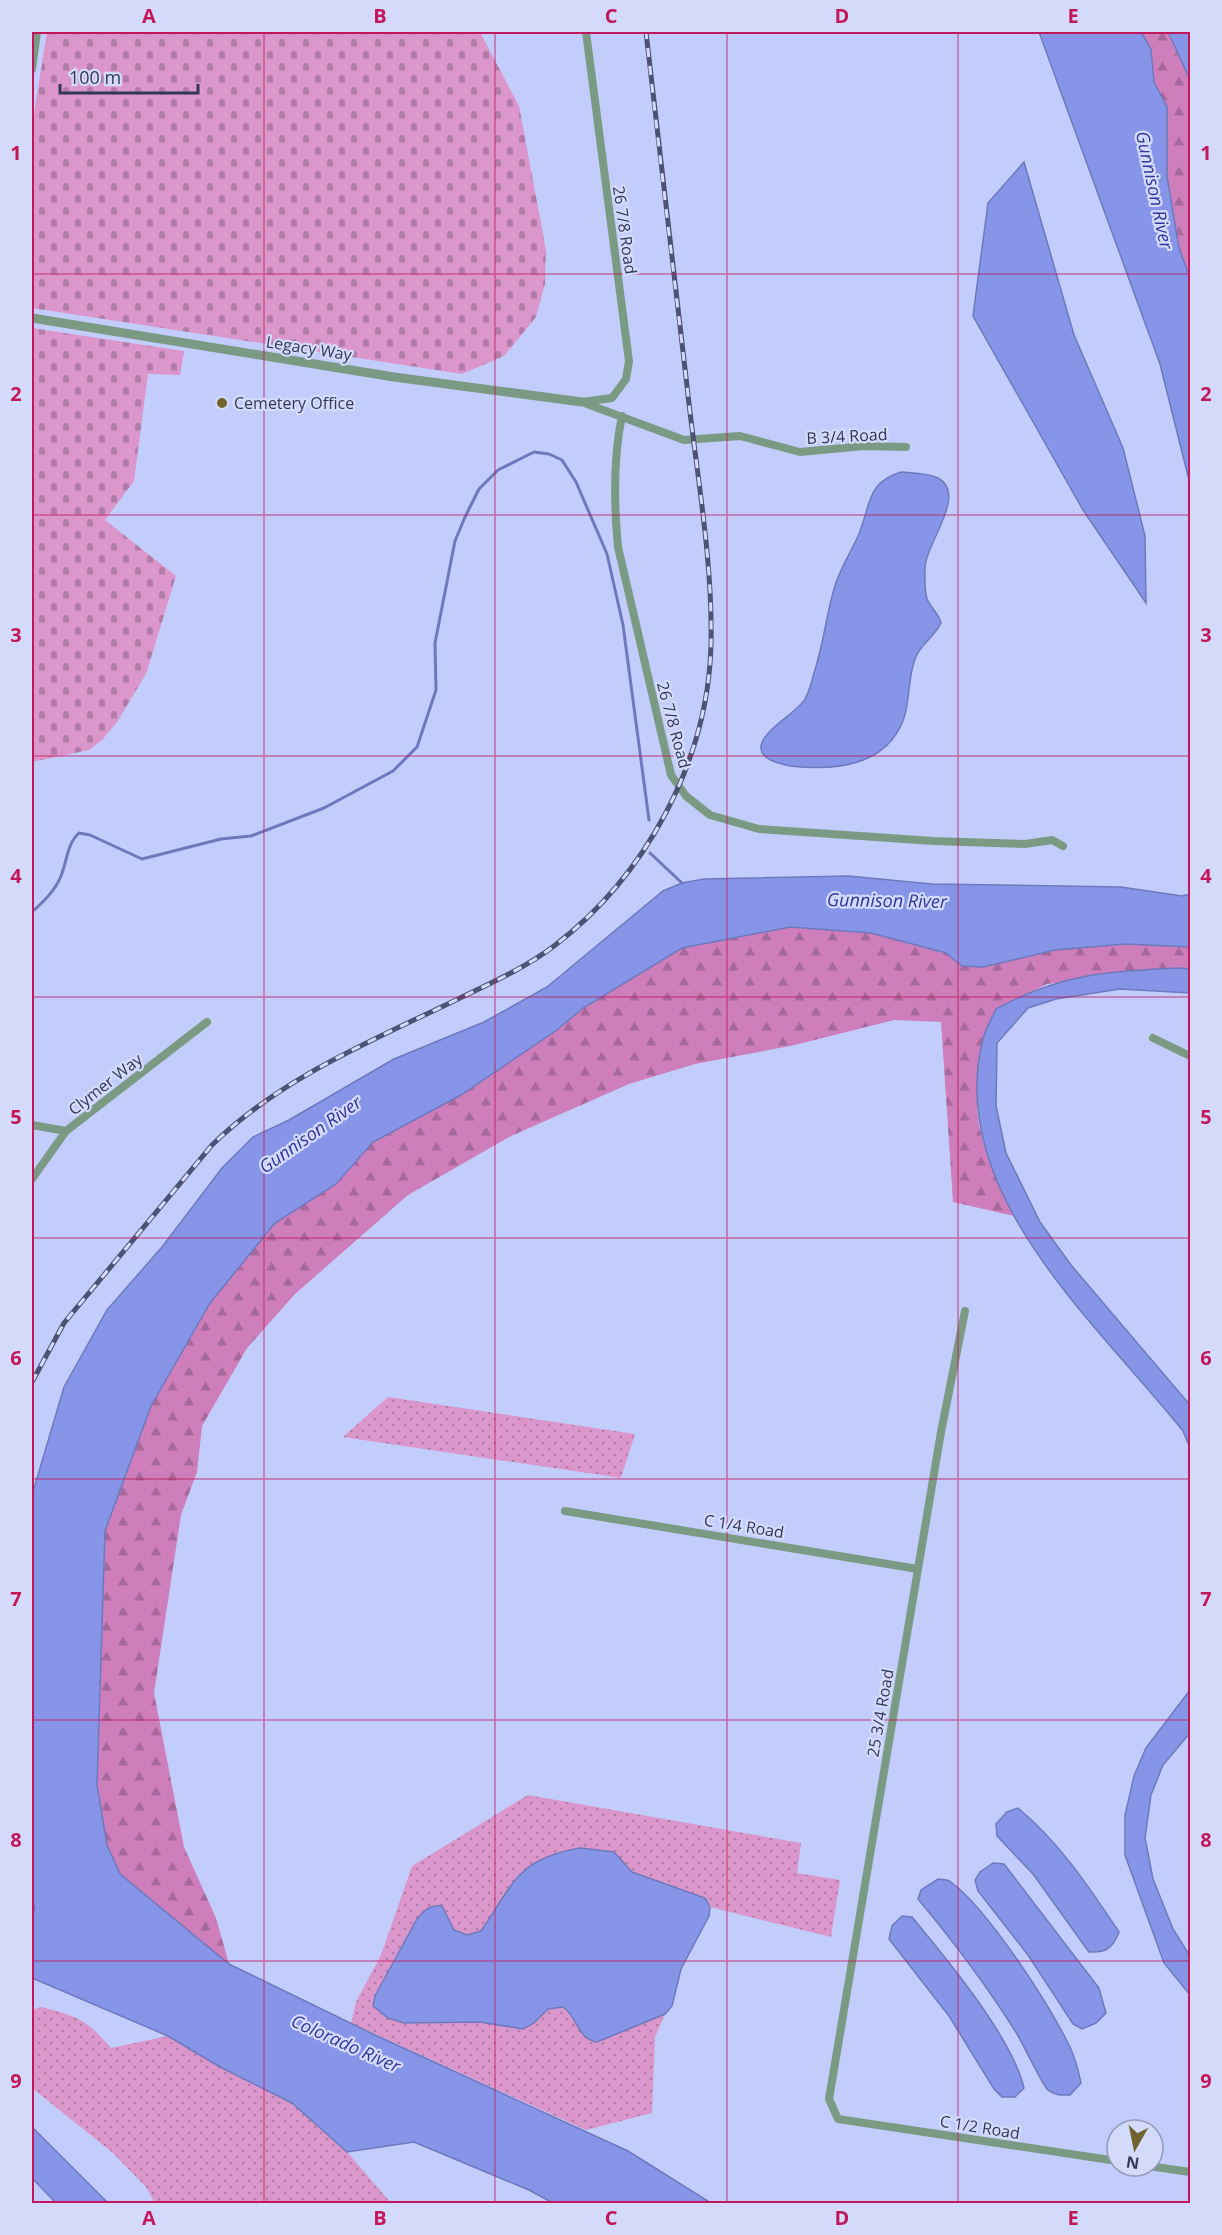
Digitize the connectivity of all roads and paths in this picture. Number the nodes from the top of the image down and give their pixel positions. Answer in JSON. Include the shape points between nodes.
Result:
{"nodes":[{"id":1,"x":37,"y":32,"type":"edge"},
{"id":2,"x":586,"y":32,"type":"edge"},
{"id":3,"x":32,"y":69,"type":"edge"},
{"id":4,"x":32,"y":318,"type":"edge"},
{"id":5,"x":582,"y":402,"type":"junction"},
{"id":6,"x":622,"y":417,"type":"junction"},
{"id":7,"x":906,"y":447,"type":"dead end"},
{"id":8,"x":1063,"y":846,"type":"dead end"},
{"id":9,"x":207,"y":1022,"type":"dead end"},
{"id":10,"x":1154,"y":1038,"type":"dead end"},
{"id":11,"x":1191,"y":1056,"type":"edge"},
{"id":12,"x":32,"y":1125,"type":"edge"},
{"id":13,"x":66,"y":1131,"type":"junction"},
{"id":14,"x":32,"y":1179,"type":"edge"},
{"id":15,"x":965,"y":1311,"type":"dead end"},
{"id":16,"x":565,"y":1511,"type":"dead end"},
{"id":17,"x":918,"y":1569,"type":"junction"},
{"id":18,"x":838,"y":2119,"type":"joint"},
{"id":19,"x":1105,"y":2160,"type":"edge"},
{"id":20,"x":1165,"y":2168,"type":"edge"},
{"id":21,"x":1191,"y":2172,"type":"edge"}],
"edges":[{"from":1,"to":3,"type":"street"},
{"from":2,"to":5,"type":"street","name":"26 7/8 Road","via":[[629,361],[626,379],[612,398]]},
{"from":4,"to":5,"type":"street","name":"Legacy Way","via":[[394,377]]},
{"from":5,"to":6,"type":"street","name":"B 3/4 Road"},
{"from":6,"to":7,"type":"street","name":"B 3/4 Road","via":[[684,440],[741,436],[800,452]]},
{"from":6,"to":8,"type":"street","name":"26 7/8 Road","via":[[617,474],[618,547],[671,775],[686,796],[710,815],[777,831],[945,842],[1025,844],[1052,840]]},
{"from":9,"to":13,"type":"street","name":"Clymer Way"},
{"from":10,"to":11,"type":"street"},
{"from":12,"to":13,"type":"street"},
{"from":13,"to":14,"type":"street","name":"Clymer Way"},
{"from":15,"to":17,"type":"street","name":"25 3/4 Road"},
{"from":16,"to":17,"type":"street","name":"C 1/4 Road"},
{"from":17,"to":18,"type":"street","name":"25 3/4 Road","via":[[829,2099]]},
{"from":18,"to":19,"type":"street","name":"C 1/2 Road"},
{"from":20,"to":21,"type":"street"}]}
